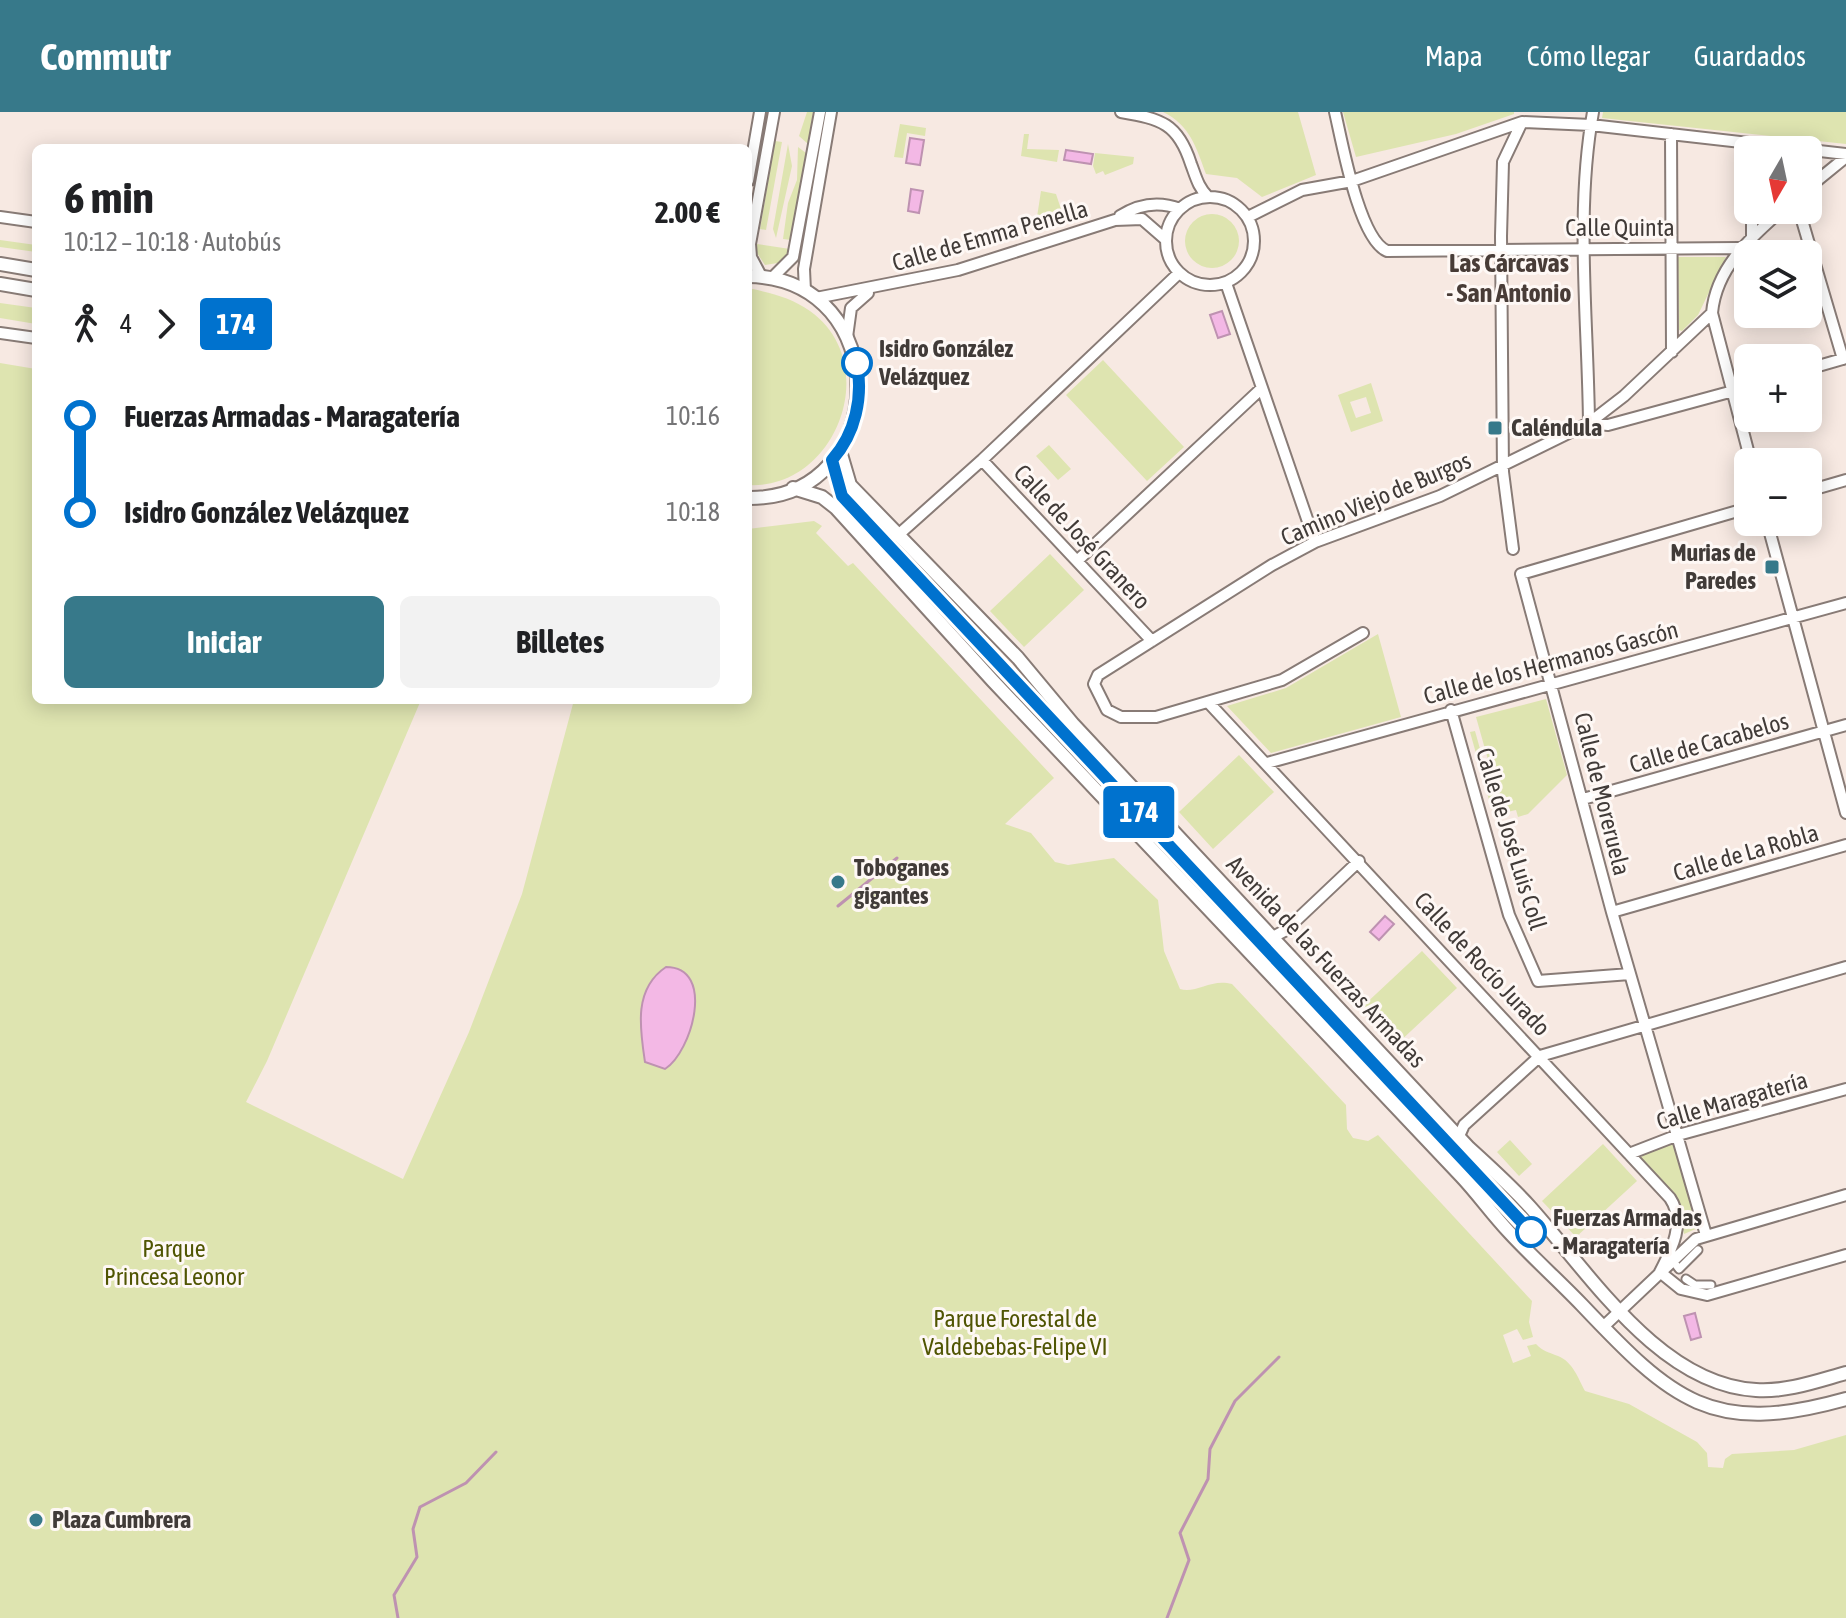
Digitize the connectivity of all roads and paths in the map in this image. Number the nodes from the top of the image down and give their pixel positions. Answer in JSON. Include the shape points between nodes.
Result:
{"nodes":[{"id":1,"x":760,"y":112,"type":"edge"},
{"id":2,"x":774,"y":112,"type":"edge"},
{"id":3,"x":820,"y":112,"type":"edge"},
{"id":4,"x":831,"y":112,"type":"edge"},
{"id":5,"x":1121,"y":112,"type":"edge"},
{"id":6,"x":1335,"y":112,"type":"edge"},
{"id":7,"x":1593,"y":112,"type":"edge"},
{"id":8,"x":1522,"y":117,"type":"edge"},
{"id":9,"x":1591,"y":125,"type":"junction"},
{"id":10,"x":1671,"y":134,"type":"junction"},
{"id":11,"x":1734,"y":143,"type":"edge"},
{"id":12,"x":1822,"y":153,"type":"edge"},
{"id":13,"x":1846,"y":155,"type":"edge"},
{"id":14,"x":752,"y":158,"type":"edge"},
{"id":15,"x":1822,"y":176,"type":"edge"},
{"id":16,"x":1352,"y":181,"type":"junction"},
{"id":17,"x":1208,"y":197,"type":"junction"},
{"id":18,"x":1180,"y":209,"type":"junction"},
{"id":19,"x":0,"y":217,"type":"edge"},
{"id":20,"x":1248,"y":217,"type":"junction"},
{"id":21,"x":1115,"y":220,"type":"junction"},
{"id":22,"x":32,"y":221,"type":"edge"},
{"id":23,"x":1752,"y":224,"type":"edge"},
{"id":24,"x":1766,"y":224,"type":"edge"},
{"id":25,"x":1803,"y":224,"type":"edge"},
{"id":26,"x":752,"y":233,"type":"edge"},
{"id":27,"x":1752,"y":236,"type":"junction"},
{"id":28,"x":1165,"y":239,"type":"junction"},
{"id":29,"x":1748,"y":240,"type":"edge"},
{"id":30,"x":1585,"y":248,"type":"junction"},
{"id":31,"x":1669,"y":248,"type":"junction"},
{"id":32,"x":1734,"y":248,"type":"edge"},
{"id":33,"x":1501,"y":250,"type":"junction"},
{"id":34,"x":1734,"y":258,"type":"edge"},
{"id":35,"x":0,"y":264,"type":"edge"},
{"id":36,"x":32,"y":269,"type":"edge"},
{"id":37,"x":1179,"y":273,"type":"junction"},
{"id":38,"x":760,"y":277,"type":"edge"},
{"id":39,"x":1226,"y":283,"type":"junction"},
{"id":40,"x":0,"y":284,"type":"edge"},
{"id":41,"x":32,"y":289,"type":"edge"},
{"id":42,"x":877,"y":289,"type":"junction"},
{"id":43,"x":810,"y":295,"type":"junction"},
{"id":44,"x":1712,"y":313,"type":"junction"},
{"id":45,"x":0,"y":333,"type":"edge"},
{"id":46,"x":32,"y":337,"type":"edge"},
{"id":47,"x":847,"y":337,"type":"junction"},
{"id":48,"x":1672,"y":352,"type":"junction"},
{"id":49,"x":1845,"y":359,"type":"edge"},
{"id":50,"x":1822,"y":365,"type":"edge"},
{"id":51,"x":1262,"y":388,"type":"junction"},
{"id":52,"x":1733,"y":392,"type":"junction"},
{"id":53,"x":1589,"y":423,"type":"junction"},
{"id":54,"x":1747,"y":448,"type":"edge"},
{"id":55,"x":840,"y":451,"type":"junction"},
{"id":56,"x":982,"y":460,"type":"junction"},
{"id":57,"x":1503,"y":466,"type":"junction"},
{"id":58,"x":1846,"y":480,"type":"edge"},
{"id":59,"x":1822,"y":487,"type":"edge"},
{"id":60,"x":793,"y":488,"type":"junction"},
{"id":61,"x":752,"y":497,"type":"edge"},
{"id":62,"x":1734,"y":512,"type":"edge"},
{"id":63,"x":897,"y":536,"type":"junction"},
{"id":64,"x":1771,"y":536,"type":"edge"},
{"id":65,"x":1315,"y":542,"type":"junction"},
{"id":66,"x":1513,"y":549,"type":"dead end"},
{"id":67,"x":1077,"y":561,"type":"junction"},
{"id":68,"x":1846,"y":603,"type":"edge"},
{"id":69,"x":1792,"y":619,"type":"junction"},
{"id":70,"x":1363,"y":633,"type":"dead end"},
{"id":71,"x":1152,"y":641,"type":"junction"},
{"id":72,"x":1553,"y":683,"type":"junction"},
{"id":73,"x":1208,"y":702,"type":"junction"},
{"id":74,"x":1451,"y":710,"type":"junction"},
{"id":75,"x":1846,"y":725,"type":"edge"},
{"id":76,"x":1823,"y":731,"type":"junction"},
{"id":77,"x":1267,"y":763,"type":"junction"},
{"id":78,"x":1583,"y":799,"type":"junction"},
{"id":79,"x":1846,"y":813,"type":"edge"},
{"id":80,"x":1846,"y":845,"type":"edge"},
{"id":81,"x":1359,"y":861,"type":"junction"},
{"id":82,"x":1612,"y":912,"type":"junction"},
{"id":83,"x":1273,"y":937,"type":"junction"},
{"id":84,"x":1846,"y":967,"type":"edge"},
{"id":85,"x":1630,"y":974,"type":"junction"},
{"id":86,"x":1645,"y":1023,"type":"junction"},
{"id":87,"x":1540,"y":1056,"type":"junction"},
{"id":88,"x":1846,"y":1089,"type":"edge"},
{"id":89,"x":1678,"y":1135,"type":"junction"},
{"id":90,"x":1459,"y":1136,"type":"junction"},
{"id":91,"x":1629,"y":1154,"type":"junction"},
{"id":92,"x":1846,"y":1195,"type":"edge"},
{"id":93,"x":1706,"y":1235,"type":"junction"},
{"id":94,"x":1698,"y":1250,"type":"dead end"},
{"id":95,"x":1846,"y":1255,"type":"edge"},
{"id":96,"x":1660,"y":1272,"type":"junction"},
{"id":97,"x":1711,"y":1285,"type":"dead end"},
{"id":98,"x":1621,"y":1308,"type":"junction"},
{"id":99,"x":1603,"y":1327,"type":"junction"},
{"id":100,"x":1846,"y":1373,"type":"edge"},
{"id":101,"x":1846,"y":1399,"type":"edge"}],
"edges":[{"from":1,"to":14,"type":"street"},
{"from":2,"to":26,"type":"street"},
{"from":3,"to":38,"type":"street","via":[[793,257]]},
{"from":4,"to":43,"type":"street","via":[[806,258]]},
{"from":5,"to":17,"type":"street","via":[[1170,126],[1181,137],[1198,186]]},
{"from":6,"to":16,"type":"street"},
{"from":7,"to":9,"type":"street"},
{"from":8,"to":9,"type":"street"},
{"from":8,"to":16,"type":"street"},
{"from":8,"to":33,"type":"street","via":[[1503,162]]},
{"from":9,"to":10,"type":"street"},
{"from":9,"to":30,"type":"street","via":[[1586,136]]},
{"from":10,"to":11,"type":"street"},
{"from":10,"to":31,"type":"street"},
{"from":12,"to":13,"type":"street"},
{"from":13,"to":15,"type":"street"},
{"from":16,"to":20,"type":"street","via":[[1302,190]]},
{"from":16,"to":33,"type":"street","name":"Calle Quinta","via":[[1378,247]]},
{"from":17,"to":18,"type":"street"},
{"from":17,"to":20,"type":"street","via":[[1227,200]]},
{"from":18,"to":21,"type":"street","name":"Calle de Emma Penella","via":[[1141,205]]},
{"from":18,"to":28,"type":"street"},
{"from":19,"to":22,"type":"street"},
{"from":20,"to":39,"type":"street","via":[[1253,256]]},
{"from":21,"to":28,"type":"street","name":"Calle de Emma Penella","via":[[1142,219]]},
{"from":21,"to":42,"type":"street","name":"Calle de Emma Penella","via":[[958,270]]},
{"from":23,"to":27,"type":"street"},
{"from":24,"to":27,"type":"street","name":"Camino Viejo de Burgos"},
{"from":25,"to":49,"type":"street"},
{"from":27,"to":29,"type":"street","name":"Camino Viejo de Burgos"},
{"from":28,"to":37,"type":"street"},
{"from":30,"to":31,"type":"street","name":"Calle Quinta"},
{"from":30,"to":33,"type":"street","name":"Calle Quinta"},
{"from":30,"to":53,"type":"street"},
{"from":31,"to":32,"type":"street","name":"Calle Quinta"},
{"from":31,"to":48,"type":"street"},
{"from":33,"to":57,"type":"street"},
{"from":34,"to":44,"type":"street","name":"Camino Viejo de Burgos","via":[[1713,298]]},
{"from":35,"to":36,"type":"street"},
{"from":37,"to":39,"type":"street","via":[[1201,285]]},
{"from":37,"to":56,"type":"street"},
{"from":38,"to":43,"type":"street"},
{"from":39,"to":51,"type":"street"},
{"from":40,"to":41,"type":"street"},
{"from":42,"to":43,"type":"street","name":"Calle de Emma Penella"},
{"from":42,"to":47,"type":"street","name":"Calle de Emma Penella","via":[[851,308]]},
{"from":43,"to":47,"type":"street","via":[[834,316]]},
{"from":44,"to":48,"type":"street","name":"Camino Viejo de Burgos"},
{"from":44,"to":52,"type":"street"},
{"from":45,"to":46,"type":"street"},
{"from":47,"to":55,"type":"street","via":[[859,387],[854,421]]},
{"from":48,"to":53,"type":"street","name":"Camino Viejo de Burgos"},
{"from":49,"to":50,"type":"street"},
{"from":51,"to":65,"type":"street"},
{"from":51,"to":67,"type":"street"},
{"from":52,"to":53,"type":"street","via":[[1608,425]]},
{"from":52,"to":54,"type":"street"},
{"from":53,"to":57,"type":"street","name":"Camino Viejo de Burgos"},
{"from":55,"to":60,"type":"street","via":[[814,477]]},
{"from":55,"to":63,"type":"street","name":"Avenida de las Fuerzas Armadas","via":[[850,485]]},
{"from":56,"to":63,"type":"street"},
{"from":56,"to":67,"type":"street","name":"Calle de José Granero"},
{"from":57,"to":65,"type":"street","name":"Camino Viejo de Burgos","via":[[1406,510]]},
{"from":57,"to":66,"type":"street"},
{"from":58,"to":59,"type":"street"},
{"from":60,"to":61,"type":"street"},
{"from":60,"to":99,"type":"street","name":"Avenida de las Fuerzas Armadas","via":[[822,497],[836,508]]},
{"from":62,"to":72,"type":"street","name":"Calle de Moreruela","via":[[1521,574]]},
{"from":63,"to":83,"type":"street","name":"Avenida de las Fuerzas Armadas","via":[[1018,658]]},
{"from":64,"to":69,"type":"street"},
{"from":65,"to":71,"type":"street","name":"Camino Viejo de Burgos"},
{"from":67,"to":71,"type":"street","name":"Calle de José Granero"},
{"from":68,"to":69,"type":"street","name":"Calle de los Hermanos Gascón"},
{"from":69,"to":72,"type":"street","name":"Calle de los Hermanos Gascón"},
{"from":69,"to":76,"type":"street"},
{"from":70,"to":73,"type":"street","via":[[1282,680]]},
{"from":71,"to":73,"type":"street","name":"Camino Viejo de Burgos","via":[[1098,675],[1094,684],[1107,710],[1135,720]]},
{"from":72,"to":74,"type":"street","name":"Calle de los Hermanos Gascón"},
{"from":72,"to":78,"type":"street","name":"Calle de Moreruela"},
{"from":73,"to":77,"type":"street","name":"Calle de Rocío Jurado"},
{"from":74,"to":77,"type":"street","name":"Calle de los Hermanos Gascón"},
{"from":74,"to":85,"type":"street","name":"Calle de José Luis Coll","via":[[1509,915],[1538,981]]},
{"from":75,"to":76,"type":"street","name":"Calle de Cacabelos"},
{"from":76,"to":78,"type":"street","name":"Calle de Cacabelos"},
{"from":76,"to":79,"type":"street"},
{"from":77,"to":81,"type":"street","name":"Calle de Rocío Jurado"},
{"from":78,"to":82,"type":"street","name":"Calle de Moreruela"},
{"from":80,"to":82,"type":"street","name":"Calle de La Robla"},
{"from":81,"to":83,"type":"street"},
{"from":81,"to":87,"type":"street","name":"Calle de Rocío Jurado"},
{"from":82,"to":85,"type":"street","name":"Calle de Moreruela"},
{"from":83,"to":90,"type":"street","name":"Avenida de las Fuerzas Armadas"},
{"from":84,"to":86,"type":"street"},
{"from":85,"to":86,"type":"street","name":"Calle de Moreruela"},
{"from":86,"to":87,"type":"street"},
{"from":86,"to":89,"type":"street","name":"Calle de Moreruela"},
{"from":87,"to":90,"type":"street","via":[[1464,1125]]},
{"from":87,"to":91,"type":"street","name":"Calle de Rocío Jurado"},
{"from":88,"to":89,"type":"street","name":"Calle Maragatería"},
{"from":89,"to":91,"type":"street","name":"Calle Maragatería"},
{"from":89,"to":93,"type":"street","name":"Calle de Moreruela"},
{"from":90,"to":98,"type":"street","name":"Avenida de las Fuerzas Armadas"},
{"from":91,"to":96,"type":"street","name":"Calle de Rocío Jurado","via":[[1675,1207],[1676,1240]]},
{"from":92,"to":93,"type":"street"},
{"from":93,"to":96,"type":"street"},
{"from":94,"to":97,"type":"street","via":[[1677,1267],[1684,1282]]},
{"from":95,"to":96,"type":"street","via":[[1707,1295],[1681,1289]]},
{"from":96,"to":98,"type":"street"},
{"from":98,"to":99,"type":"street"},
{"from":98,"to":100,"type":"street","name":"Avenida de las Fuerzas Armadas","via":[[1670,1359],[1720,1384],[1778,1390]]},
{"from":99,"to":101,"type":"street","name":"Avenida de las Fuerzas Armadas","via":[[1651,1376],[1713,1409],[1767,1416]]}]}
